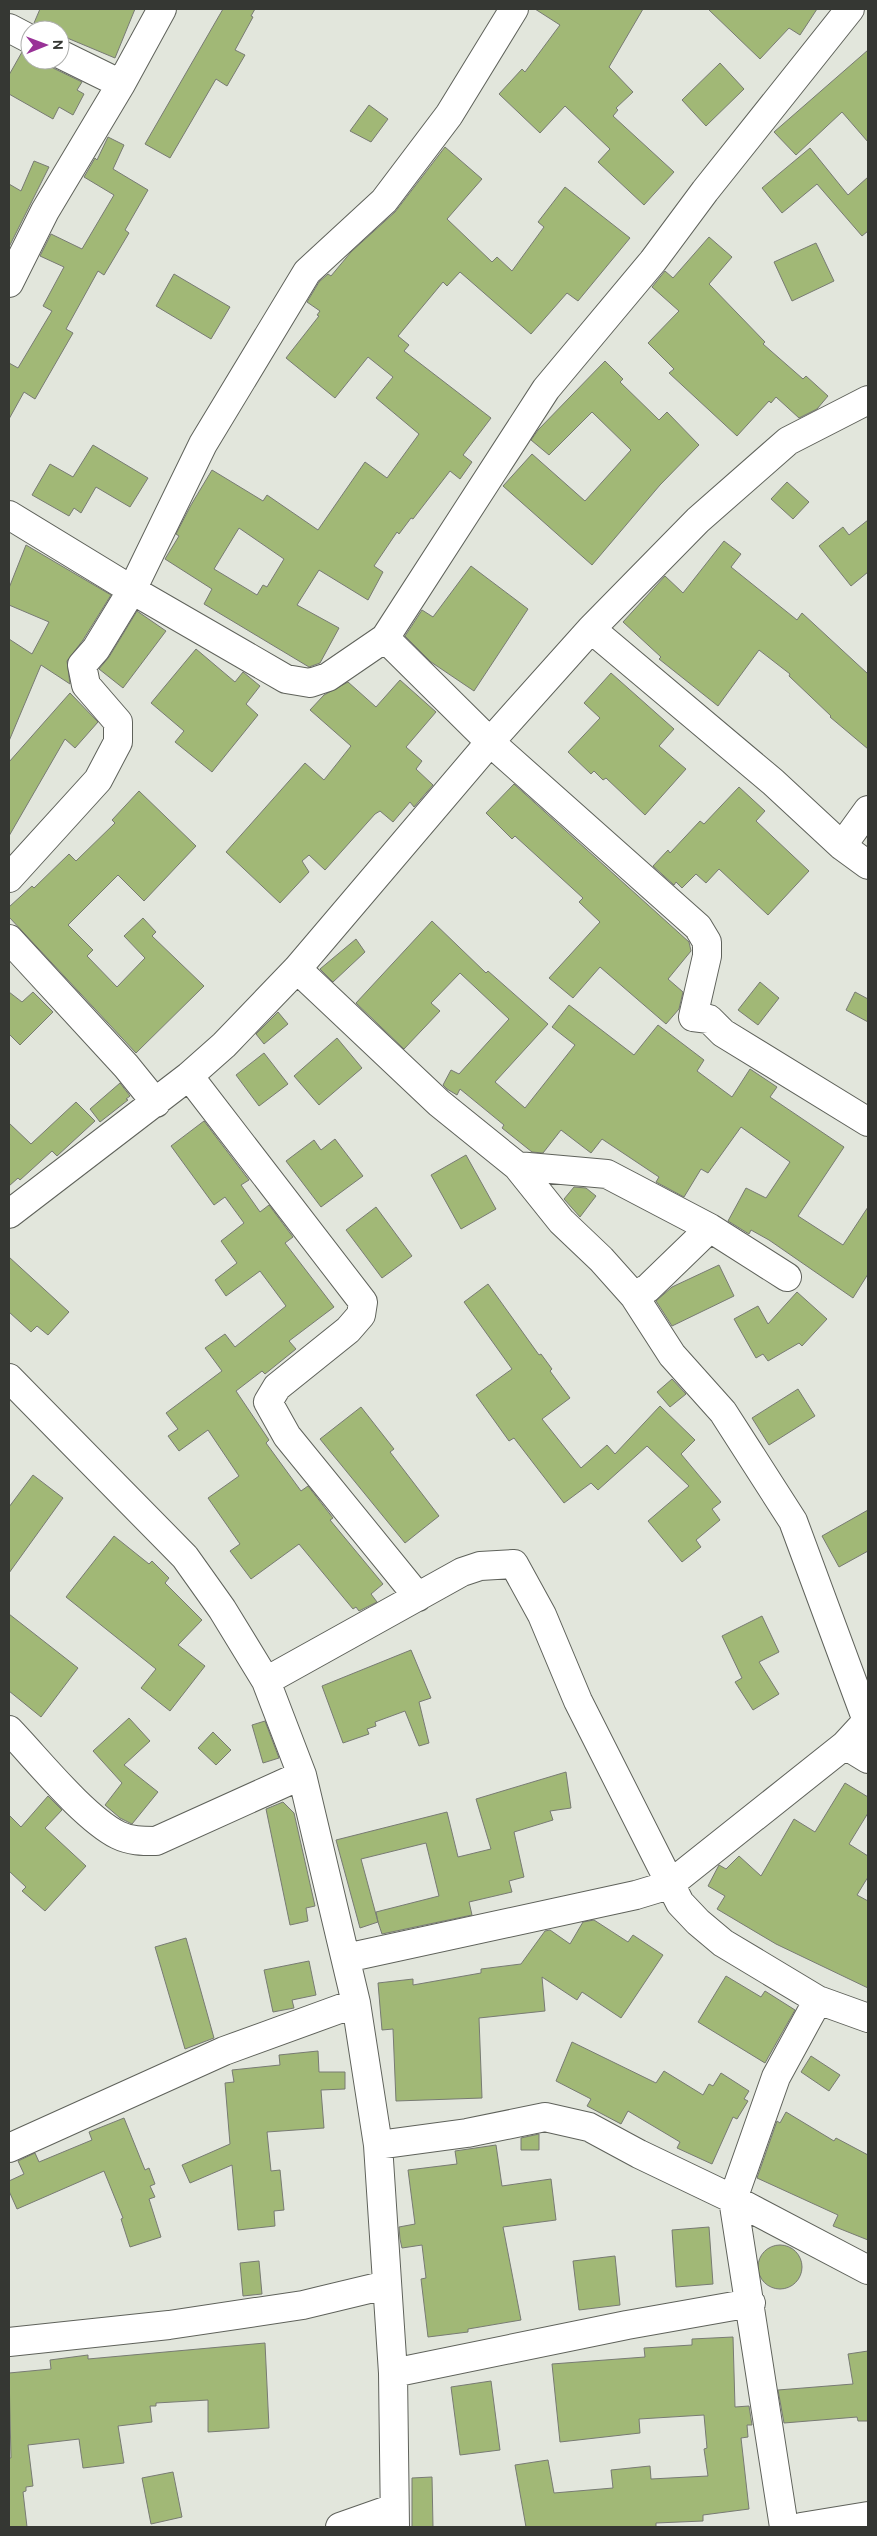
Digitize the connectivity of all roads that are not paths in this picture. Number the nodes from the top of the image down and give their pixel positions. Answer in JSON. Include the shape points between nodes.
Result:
{"nodes":[{"id":1,"x":162,"y":9,"type":"edge"},
{"id":2,"x":514,"y":9,"type":"edge"},
{"id":3,"x":850,"y":9,"type":"edge"},
{"id":4,"x":70,"y":59,"type":"edge"},
{"id":5,"x":121,"y":84,"type":"junction"},
{"id":6,"x":9,"y":283,"type":"edge"},
{"id":7,"x":868,"y":400,"type":"edge"},
{"id":8,"x":9,"y":514,"type":"edge"},
{"id":9,"x":132,"y":590,"type":"junction"},
{"id":10,"x":591,"y":629,"type":"junction"},
{"id":11,"x":386,"y":638,"type":"junction"},
{"id":12,"x":490,"y":742,"type":"junction"},
{"id":13,"x":868,"y":810,"type":"edge"},
{"id":14,"x":842,"y":846,"type":"junction"},
{"id":15,"x":868,"y":865,"type":"edge"},
{"id":16,"x":9,"y":878,"type":"edge"},
{"id":17,"x":9,"y":939,"type":"edge"},
{"id":18,"x":297,"y":969,"type":"junction"},
{"id":19,"x":189,"y":1076,"type":"junction"},
{"id":20,"x":156,"y":1103,"type":"junction"},
{"id":21,"x":868,"y":1122,"type":"edge"},
{"id":22,"x":517,"y":1166,"type":"junction"},
{"id":23,"x":9,"y":1214,"type":"edge"},
{"id":24,"x":710,"y":1228,"type":"junction"},
{"id":25,"x":787,"y":1277,"type":"dead end"},
{"id":26,"x":634,"y":1296,"type":"junction"},
{"id":27,"x":9,"y":1378,"type":"edge"},
{"id":28,"x":418,"y":1597,"type":"junction"},
{"id":29,"x":266,"y":1681,"type":"junction"},
{"id":30,"x":868,"y":1720,"type":"edge"},
{"id":31,"x":9,"y":1730,"type":"edge"},
{"id":32,"x":845,"y":1745,"type":"junction"},
{"id":33,"x":868,"y":1759,"type":"edge"},
{"id":34,"x":302,"y":1775,"type":"junction"},
{"id":35,"x":669,"y":1885,"type":"junction"},
{"id":36,"x":346,"y":1958,"type":"junction"},
{"id":37,"x":818,"y":2000,"type":"junction"},
{"id":38,"x":356,"y":2003,"type":"junction"},
{"id":39,"x":868,"y":2018,"type":"edge"},
{"id":40,"x":378,"y":2145,"type":"junction"},
{"id":41,"x":9,"y":2148,"type":"edge"},
{"id":42,"x":733,"y":2199,"type":"junction"},
{"id":43,"x":868,"y":2270,"type":"edge"},
{"id":44,"x":386,"y":2284,"type":"junction"},
{"id":45,"x":750,"y":2303,"type":"junction"},
{"id":46,"x":9,"y":2342,"type":"edge"},
{"id":47,"x":393,"y":2373,"type":"junction"},
{"id":48,"x":394,"y":2518,"type":"edge"},
{"id":49,"x":854,"y":2521,"type":"edge"},
{"id":50,"x":340,"y":2527,"type":"edge"},
{"id":51,"x":784,"y":2527,"type":"edge"},
{"id":52,"x":801,"y":2527,"type":"edge"}],
"edges":[{"from":1,"to":5,"type":"street"},
{"from":2,"to":9,"type":"street","via":[[449,115],[384,201],[307,272],[203,444]]},
{"from":3,"to":11,"type":"street","via":[[653,261],[546,389]]},
{"from":4,"to":5,"type":"street"},
{"from":5,"to":6,"type":"street","via":[[45,211]]},
{"from":7,"to":10,"type":"street","via":[[788,441],[698,520]]},
{"from":8,"to":9,"type":"street"},
{"from":9,"to":11,"type":"street","via":[[286,680],[310,683],[328,677]]},
{"from":9,"to":16,"type":"street","via":[[96,649],[82,665],[86,685],[118,722],[118,742],[98,780]]},
{"from":10,"to":12,"type":"street"},
{"from":10,"to":14,"type":"street","via":[[773,782]]},
{"from":11,"to":12,"type":"street"},
{"from":12,"to":18,"type":"street"},
{"from":12,"to":21,"type":"street","via":[[698,927],[707,942],[707,956],[692,1017],[709,1019],[723,1034]]},
{"from":13,"to":14,"type":"street"},
{"from":14,"to":15,"type":"street"},
{"from":17,"to":20,"type":"street"},
{"from":18,"to":19,"type":"street","via":[[224,1045]]},
{"from":18,"to":22,"type":"street","via":[[440,1103]]},
{"from":19,"to":20,"type":"street"},
{"from":19,"to":28,"type":"street","via":[[363,1302],[361,1314],[348,1330],[277,1387],[268,1402],[287,1436]]},
{"from":20,"to":23,"type":"street"},
{"from":22,"to":24,"type":"street","via":[[608,1174]]},
{"from":22,"to":26,"type":"street","via":[[561,1221],[602,1259]]},
{"from":24,"to":25,"type":"street"},
{"from":24,"to":26,"type":"street","via":[[648,1288]]},
{"from":26,"to":30,"type":"street","via":[[672,1354],[722,1412],[793,1521]]},
{"from":27,"to":29,"type":"street","via":[[185,1557],[222,1609]]},
{"from":28,"to":29,"type":"street"},
{"from":28,"to":35,"type":"street","via":[[462,1572],[480,1566],[514,1564],[542,1614],[578,1701]]},
{"from":29,"to":34,"type":"street"},
{"from":30,"to":32,"type":"street"},
{"from":31,"to":34,"type":"street","via":[[91,1816],[117,1835],[133,1840],[156,1841]]},
{"from":32,"to":33,"type":"street"},
{"from":32,"to":35,"type":"street"},
{"from":34,"to":36,"type":"street"},
{"from":35,"to":36,"type":"street","via":[[636,1896]]},
{"from":35,"to":37,"type":"street","via":[[698,1922],[722,1943]]},
{"from":36,"to":38,"type":"street"},
{"from":37,"to":39,"type":"street"},
{"from":37,"to":42,"type":"street","via":[[776,2077]]},
{"from":38,"to":40,"type":"street"},
{"from":38,"to":41,"type":"street","via":[[224,2051]]},
{"from":40,"to":42,"type":"street","via":[[467,2133],[545,2117],[588,2128]]},
{"from":40,"to":44,"type":"street"},
{"from":42,"to":43,"type":"street"},
{"from":42,"to":45,"type":"street"},
{"from":44,"to":46,"type":"street","via":[[294,2306],[169,2325]]},
{"from":44,"to":47,"type":"street"},
{"from":45,"to":47,"type":"street"},
{"from":45,"to":51,"type":"street"},
{"from":47,"to":48,"type":"street"},
{"from":48,"to":50,"type":"street"},
{"from":49,"to":52,"type":"street"}]}
